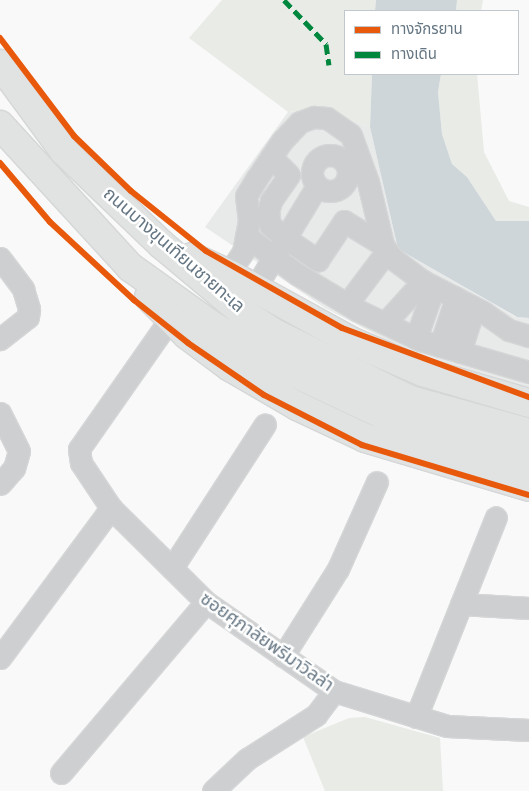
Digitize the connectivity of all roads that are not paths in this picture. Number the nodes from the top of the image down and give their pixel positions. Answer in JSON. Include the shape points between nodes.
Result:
{"nodes":[{"id":1,"x":0,"y":64,"type":"edge"},
{"id":2,"x":0,"y":124,"type":"edge"},
{"id":3,"x":350,"y":154,"type":"junction"},
{"id":4,"x":271,"y":157,"type":"junction"},
{"id":5,"x":346,"y":183,"type":"junction"},
{"id":6,"x":317,"y":186,"type":"junction"},
{"id":7,"x":373,"y":206,"type":"junction"},
{"id":8,"x":246,"y":236,"type":"junction"},
{"id":9,"x":285,"y":238,"type":"junction"},
{"id":10,"x":160,"y":244,"type":"junction"},
{"id":11,"x":388,"y":252,"type":"junction"},
{"id":12,"x":273,"y":256,"type":"junction"},
{"id":13,"x":0,"y":258,"type":"edge"},
{"id":14,"x":130,"y":267,"type":"junction"},
{"id":15,"x":228,"y":274,"type":"junction"},
{"id":16,"x":428,"y":284,"type":"junction"},
{"id":17,"x":255,"y":288,"type":"junction"},
{"id":18,"x":465,"y":303,"type":"junction"},
{"id":19,"x":352,"y":307,"type":"junction"},
{"id":20,"x":170,"y":319,"type":"junction"},
{"id":21,"x":385,"y":324,"type":"junction"},
{"id":22,"x":529,"y":336,"type":"edge"},
{"id":23,"x":416,"y":338,"type":"junction"},
{"id":24,"x":0,"y":339,"type":"edge"},
{"id":25,"x":450,"y":349,"type":"junction"},
{"id":26,"x":529,"y":372,"type":"edge"},
{"id":27,"x":529,"y":403,"type":"edge"},
{"id":28,"x":3,"y":424,"type":"edge"},
{"id":29,"x":265,"y":424,"type":"dead end"},
{"id":30,"x":529,"y":433,"type":"edge"},
{"id":31,"x":529,"y":460,"type":"edge"},
{"id":32,"x":377,"y":482,"type":"dead end"},
{"id":33,"x":0,"y":484,"type":"edge"},
{"id":34,"x":529,"y":487,"type":"edge"},
{"id":35,"x":111,"y":508,"type":"junction"},
{"id":36,"x":496,"y":517,"type":"dead end"},
{"id":37,"x":172,"y":568,"type":"junction"},
{"id":38,"x":206,"y":602,"type":"junction"},
{"id":39,"x":461,"y":604,"type":"junction"},
{"id":40,"x":529,"y":608,"type":"edge"},
{"id":41,"x":283,"y":656,"type":"junction"},
{"id":42,"x":0,"y":658,"type":"edge"},
{"id":43,"x":334,"y":691,"type":"junction"},
{"id":44,"x":416,"y":717,"type":"junction"},
{"id":45,"x":529,"y":730,"type":"edge"},
{"id":46,"x":61,"y":773,"type":"dead end"},
{"id":47,"x":213,"y":791,"type":"edge"}],
"edges":[{"from":1,"to":10,"type":"main road","name":"ถนนบางขุนเทียนชายทะเล","via":[[64,151]]},
{"from":2,"to":14,"type":"main road","name":"ถนนบางขุนเทียนชายทะเล"},
{"from":3,"to":4,"type":"street","via":[[351,135],[340,124],[314,117],[300,122]]},
{"from":3,"to":5,"type":"street"},
{"from":3,"to":6,"type":"street","via":[[329,154],[318,159],[312,175]]},
{"from":3,"to":7,"type":"street"},
{"from":4,"to":8,"type":"street","via":[[246,196]]},
{"from":4,"to":9,"type":"street","via":[[288,175],[270,201],[268,212],[270,226]]},
{"from":5,"to":6,"type":"street","via":[[335,190]]},
{"from":5,"to":7,"type":"street"},
{"from":6,"to":9,"type":"street"},
{"from":7,"to":11,"type":"street"},
{"from":8,"to":12,"type":"street"},
{"from":8,"to":15,"type":"street","via":[[243,252]]},
{"from":9,"to":11,"type":"street","via":[[318,260],[344,221]]},
{"from":9,"to":12,"type":"street"},
{"from":10,"to":15,"type":"main road"},
{"from":10,"to":30,"type":"main road","name":"ถนนบางขุนเทียนชายทะเล","via":[[242,312],[274,333],[410,400]]},
{"from":11,"to":16,"type":"street"},
{"from":11,"to":19,"type":"street"},
{"from":12,"to":17,"type":"street"},
{"from":12,"to":19,"type":"street"},
{"from":13,"to":24,"type":"street","via":[[20,283],[29,309],[28,317]]},
{"from":14,"to":20,"type":"main road","via":[[152,302]]},
{"from":14,"to":31,"type":"main road","name":"ถนนบางขุนเทียนชายทะเล","via":[[264,359],[405,426]]},
{"from":15,"to":17,"type":"main road"},
{"from":16,"to":18,"type":"street"},
{"from":16,"to":21,"type":"street","via":[[396,299]]},
{"from":16,"to":23,"type":"street"},
{"from":17,"to":27,"type":"main road","via":[[352,341],[423,372]]},
{"from":18,"to":22,"type":"street","via":[[509,330]]},
{"from":18,"to":25,"type":"street"},
{"from":19,"to":21,"type":"street"},
{"from":20,"to":34,"type":"main road","via":[[230,368],[297,406],[364,438]]},
{"from":20,"to":35,"type":"street","name":"ซอยศุภาลัยพรีมาวิลล่า","via":[[79,449],[81,463]]},
{"from":21,"to":23,"type":"street"},
{"from":23,"to":25,"type":"street"},
{"from":25,"to":26,"type":"street"},
{"from":28,"to":33,"type":"street","via":[[19,450],[14,468]]},
{"from":29,"to":37,"type":"street"},
{"from":32,"to":41,"type":"street","via":[[338,568]]},
{"from":35,"to":37,"type":"street","name":"ซอยศุภาลัยพรีมาวิลล่า"},
{"from":35,"to":42,"type":"street"},
{"from":36,"to":39,"type":"street"},
{"from":37,"to":38,"type":"street","name":"ซอยศุภาลัยพรีมาวิลล่า"},
{"from":38,"to":41,"type":"street","name":"ซอยศุภาลัยพรีมาวิลล่า"},
{"from":38,"to":46,"type":"street"},
{"from":39,"to":40,"type":"street"},
{"from":39,"to":44,"type":"street"},
{"from":41,"to":43,"type":"street","name":"ซอยศุภาลัยพรีมาวิลล่า"},
{"from":43,"to":44,"type":"street","name":"ซอยศุภาลัยพรีมาวิลล่า"},
{"from":43,"to":47,"type":"street","via":[[316,715],[247,759]]},
{"from":44,"to":45,"type":"street","name":"ซอยศุภาลัยพรีมาวิลล่า","via":[[447,726]]}]}
